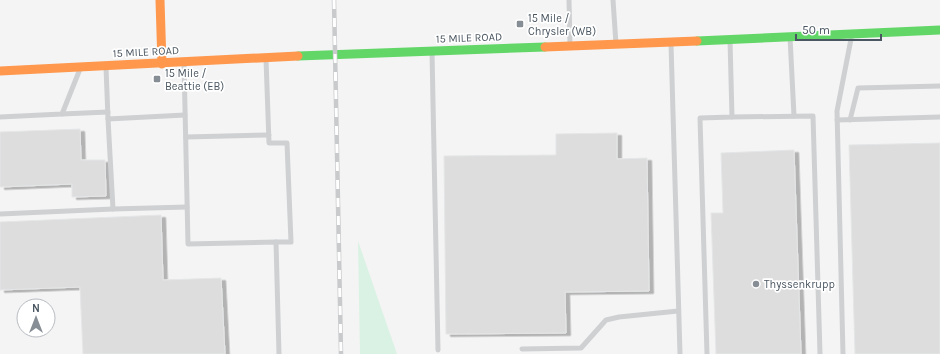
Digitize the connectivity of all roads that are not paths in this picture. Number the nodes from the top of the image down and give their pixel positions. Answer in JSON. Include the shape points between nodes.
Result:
{"nodes":[{"id":1,"x":160,"y":0,"type":"edge"},
{"id":2,"x":569,"y":0,"type":"edge"},
{"id":3,"x":613,"y":0,"type":"edge"},
{"id":4,"x":940,"y":30,"type":"edge"},
{"id":5,"x":852,"y":33,"type":"junction"},
{"id":6,"x":790,"y":36,"type":"junction"},
{"id":7,"x":730,"y":39,"type":"junction"},
{"id":8,"x":670,"y":43,"type":"junction"},
{"id":9,"x":616,"y":45,"type":"junction"},
{"id":10,"x":570,"y":46,"type":"junction"},
{"id":11,"x":432,"y":52,"type":"junction"},
{"id":12,"x":266,"y":58,"type":"junction"},
{"id":13,"x":184,"y":63,"type":"junction"},
{"id":14,"x":162,"y":64,"type":"junction"},
{"id":15,"x":106,"y":66,"type":"junction"},
{"id":16,"x":81,"y":67,"type":"junction"},
{"id":17,"x":0,"y":71,"type":"edge"},
{"id":18,"x":940,"y":86,"type":"edge"},
{"id":19,"x":108,"y":112,"type":"junction"},
{"id":20,"x":62,"y":114,"type":"junction"},
{"id":21,"x":185,"y":115,"type":"junction"},
{"id":22,"x":794,"y":116,"type":"junction"},
{"id":23,"x":0,"y":117,"type":"edge"},
{"id":24,"x":732,"y":117,"type":"junction"},
{"id":25,"x":940,"y":117,"type":"edge"},
{"id":26,"x":108,"y":119,"type":"junction"},
{"id":27,"x":837,"y":120,"type":"junction"},
{"id":28,"x":850,"y":120,"type":"junction"},
{"id":29,"x":269,"y":135,"type":"junction"},
{"id":30,"x":186,"y":137,"type":"junction"},
{"id":31,"x":187,"y":207,"type":"junction"},
{"id":32,"x":112,"y":210,"type":"junction"},
{"id":33,"x":0,"y":214,"type":"edge"},
{"id":34,"x":276,"y":242,"type":"junction"},
{"id":35,"x":678,"y":311,"type":"junction"},
{"id":36,"x":522,"y":349,"type":"dead end"},
{"id":37,"x":438,"y":350,"type":"dead end"},
{"id":38,"x":279,"y":354,"type":"edge"},
{"id":39,"x":680,"y":354,"type":"edge"},
{"id":40,"x":707,"y":354,"type":"edge"},
{"id":41,"x":820,"y":354,"type":"edge"},
{"id":42,"x":843,"y":354,"type":"edge"}],
"edges":[{"from":1,"to":14,"type":"main road"},
{"from":2,"to":10,"type":"lane"},
{"from":3,"to":9,"type":"lane"},
{"from":4,"to":5,"type":"main road","name":"15 MILE ROAD"},
{"from":5,"to":6,"type":"main road","name":"15 MILE ROAD"},
{"from":5,"to":27,"type":"lane"},
{"from":6,"to":7,"type":"main road","name":"15 MILE ROAD"},
{"from":6,"to":22,"type":"lane"},
{"from":7,"to":8,"type":"main road","name":"15 MILE ROAD"},
{"from":7,"to":24,"type":"lane"},
{"from":8,"to":9,"type":"main road","name":"15 MILE ROAD"},
{"from":8,"to":35,"type":"lane"},
{"from":9,"to":10,"type":"main road","name":"15 MILE ROAD"},
{"from":10,"to":11,"type":"main road","name":"15 MILE ROAD"},
{"from":11,"to":12,"type":"main road","name":"15 MILE ROAD"},
{"from":11,"to":37,"type":"lane"},
{"from":12,"to":13,"type":"main road","name":"15 MILE ROAD"},
{"from":12,"to":29,"type":"lane"},
{"from":13,"to":14,"type":"main road","name":"15 MILE ROAD"},
{"from":13,"to":21,"type":"lane"},
{"from":14,"to":15,"type":"main road","name":"15 MILE ROAD"},
{"from":15,"to":16,"type":"main road","name":"15 MILE ROAD"},
{"from":15,"to":19,"type":"lane"},
{"from":16,"to":17,"type":"main road","name":"15 MILE ROAD"},
{"from":16,"to":20,"type":"lane"},
{"from":18,"to":28,"type":"lane","via":[[858,88]]},
{"from":19,"to":20,"type":"lane"},
{"from":19,"to":26,"type":"lane"},
{"from":20,"to":23,"type":"lane"},
{"from":21,"to":26,"type":"lane"},
{"from":21,"to":30,"type":"lane"},
{"from":22,"to":24,"type":"lane"},
{"from":22,"to":41,"type":"lane","via":[[813,116]]},
{"from":24,"to":40,"type":"lane","via":[[700,118]]},
{"from":25,"to":28,"type":"lane"},
{"from":26,"to":32,"type":"lane"},
{"from":27,"to":28,"type":"lane"},
{"from":27,"to":42,"type":"lane"},
{"from":29,"to":30,"type":"lane"},
{"from":29,"to":34,"type":"lane","via":[[269,143],[287,143],[291,242]]},
{"from":30,"to":31,"type":"lane"},
{"from":31,"to":32,"type":"lane"},
{"from":31,"to":34,"type":"lane","via":[[188,244]]},
{"from":32,"to":33,"type":"lane"},
{"from":34,"to":38,"type":"lane"},
{"from":35,"to":36,"type":"lane","via":[[606,320],[581,348]]},
{"from":35,"to":39,"type":"lane"}]}
